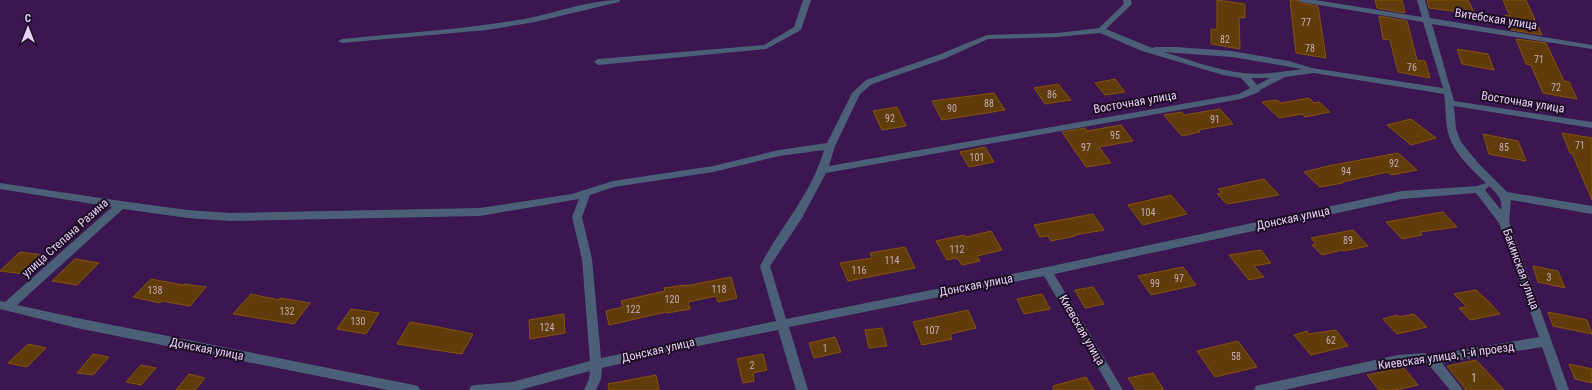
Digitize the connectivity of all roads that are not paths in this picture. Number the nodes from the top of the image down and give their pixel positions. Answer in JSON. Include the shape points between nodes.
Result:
{"nodes":[{"id":1,"x":616,"y":0,"type":"edge"},
{"id":2,"x":807,"y":0,"type":"edge"},
{"id":3,"x":1127,"y":0,"type":"edge"},
{"id":4,"x":1301,"y":0,"type":"edge"},
{"id":5,"x":1420,"y":0,"type":"edge"},
{"id":6,"x":1428,"y":20,"type":"junction"},
{"id":7,"x":1101,"y":30,"type":"junction"},
{"id":8,"x":342,"y":41,"type":"dead end"},
{"id":9,"x":1592,"y":47,"type":"edge"},
{"id":10,"x":1145,"y":48,"type":"junction"},
{"id":11,"x":598,"y":62,"type":"dead end"},
{"id":12,"x":1314,"y":70,"type":"junction"},
{"id":13,"x":1283,"y":75,"type":"junction"},
{"id":14,"x":1244,"y":76,"type":"junction"},
{"id":15,"x":1256,"y":90,"type":"junction"},
{"id":16,"x":1448,"y":92,"type":"junction"},
{"id":17,"x":1450,"y":103,"type":"junction"},
{"id":18,"x":1592,"y":125,"type":"edge"},
{"id":19,"x":830,"y":146,"type":"junction"},
{"id":20,"x":823,"y":170,"type":"junction"},
{"id":21,"x":1491,"y":181,"type":"junction"},
{"id":22,"x":0,"y":186,"type":"edge"},
{"id":23,"x":1479,"y":189,"type":"junction"},
{"id":24,"x":586,"y":193,"type":"junction"},
{"id":25,"x":1504,"y":194,"type":"junction"},
{"id":26,"x":121,"y":206,"type":"junction"},
{"id":27,"x":1592,"y":210,"type":"edge"},
{"id":28,"x":1504,"y":222,"type":"junction"},
{"id":29,"x":1047,"y":271,"type":"junction"},
{"id":30,"x":4,"y":306,"type":"edge"},
{"id":31,"x":783,"y":324,"type":"junction"},
{"id":32,"x":1546,"y":341,"type":"junction"},
{"id":33,"x":1432,"y":360,"type":"junction"},
{"id":34,"x":596,"y":364,"type":"junction"},
{"id":35,"x":1277,"y":388,"type":"edge"},
{"id":36,"x":414,"y":390,"type":"edge"},
{"id":37,"x":475,"y":390,"type":"edge"},
{"id":38,"x":590,"y":390,"type":"edge"},
{"id":39,"x":802,"y":390,"type":"edge"},
{"id":40,"x":1117,"y":390,"type":"edge"},
{"id":41,"x":1260,"y":390,"type":"edge"},
{"id":42,"x":1457,"y":390,"type":"edge"},
{"id":43,"x":1563,"y":390,"type":"edge"}],
"edges":[{"from":1,"to":8,"type":"street","via":[[536,20],[487,28]]},
{"from":2,"to":11,"type":"street","via":[[798,28],[766,47]]},
{"from":3,"to":7,"type":"street","via":[[1128,4]]},
{"from":4,"to":6,"type":"street","name":"Витебская улица"},
{"from":5,"to":6,"type":"street"},
{"from":6,"to":9,"type":"street","name":"Витебская улица"},
{"from":6,"to":16,"type":"street"},
{"from":7,"to":10,"type":"street"},
{"from":7,"to":19,"type":"street","via":[[1057,35],[987,37],[941,57],[869,82],[856,93]]},
{"from":10,"to":12,"type":"street","via":[[1186,48],[1220,52]]},
{"from":10,"to":14,"type":"street","via":[[1226,73]]},
{"from":12,"to":13,"type":"street","name":"Восточная улица"},
{"from":12,"to":16,"type":"street","name":"Восточная улица"},
{"from":13,"to":14,"type":"street"},
{"from":13,"to":15,"type":"street","name":"Восточная улица"},
{"from":14,"to":15,"type":"street","via":[[1252,82]]},
{"from":15,"to":20,"type":"street","name":"Восточная улица","via":[[1241,96]]},
{"from":16,"to":17,"type":"street"},
{"from":17,"to":18,"type":"street","name":"Восточная улица"},
{"from":17,"to":21,"type":"street","via":[[1453,136],[1469,159]]},
{"from":19,"to":20,"type":"street"},
{"from":19,"to":24,"type":"street","via":[[779,153],[713,169],[613,184]]},
{"from":20,"to":31,"type":"street","via":[[765,266]]},
{"from":21,"to":23,"type":"street"},
{"from":21,"to":25,"type":"street"},
{"from":22,"to":26,"type":"street","name":"улица Степана Разина"},
{"from":23,"to":28,"type":"street"},
{"from":23,"to":29,"type":"street","name":"Донская улица","via":[[1402,195]]},
{"from":24,"to":26,"type":"street","via":[[480,212],[230,217]]},
{"from":24,"to":34,"type":"street","via":[[577,217],[587,259]]},
{"from":25,"to":27,"type":"street"},
{"from":25,"to":28,"type":"street","name":"Бакинская улица","via":[[1507,202]]},
{"from":26,"to":30,"type":"street","name":"улица Степана Разина"},
{"from":28,"to":32,"type":"street","name":"Бакинская улица"},
{"from":29,"to":31,"type":"street","name":"Донская улица"},
{"from":29,"to":40,"type":"street","name":"Киевская улица"},
{"from":30,"to":36,"type":"street","name":"Донская улица","via":[[76,323]]},
{"from":31,"to":34,"type":"street","name":"Донская улица"},
{"from":31,"to":39,"type":"street"},
{"from":32,"to":33,"type":"street","name":"Киевская улица, 1-й проезд"},
{"from":32,"to":43,"type":"street","name":"Бакинская улица"},
{"from":33,"to":35,"type":"street","name":"Киевская улица, 1-й проезд","via":[[1398,360]]},
{"from":33,"to":42,"type":"street"},
{"from":34,"to":37,"type":"street","name":"Донская улица","via":[[512,387]]},
{"from":34,"to":38,"type":"street","via":[[595,379]]},
{"from":35,"to":41,"type":"street","name":"Киевская улица, 1-й проезд"}]}
